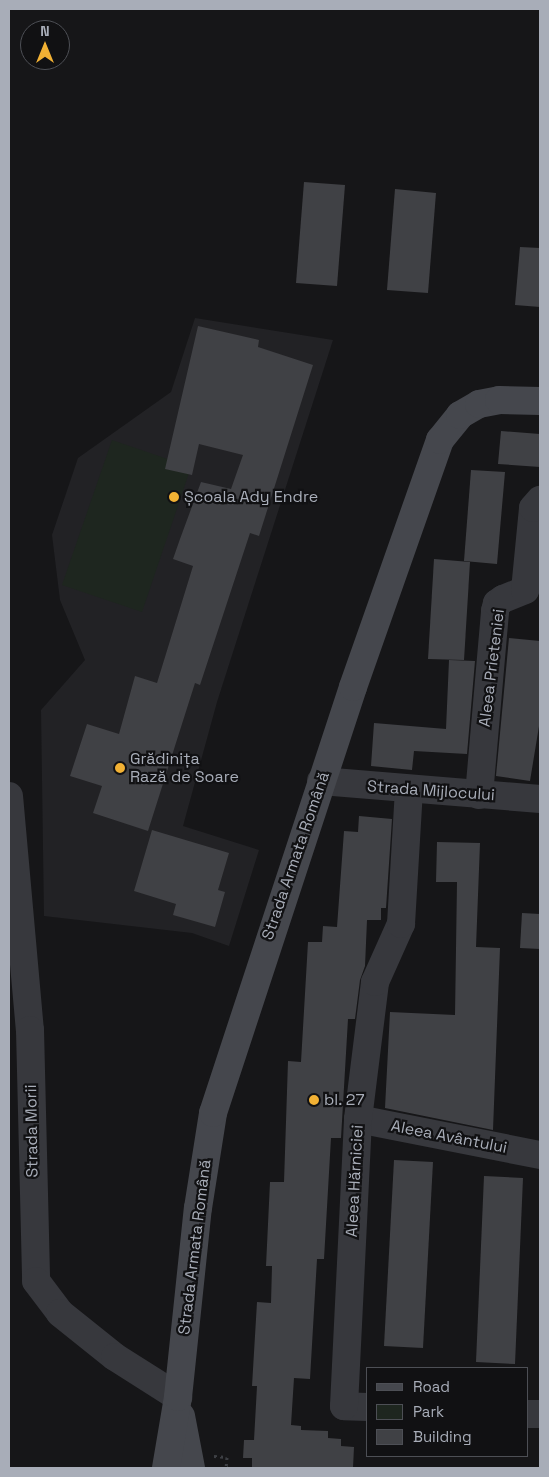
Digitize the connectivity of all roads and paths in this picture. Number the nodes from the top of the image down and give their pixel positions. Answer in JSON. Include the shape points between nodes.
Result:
{"nodes":[{"id":1,"x":540,"y":401,"type":"edge"},
{"id":2,"x":540,"y":500,"type":"edge"},
{"id":3,"x":321,"y":781,"type":"junction"},
{"id":4,"x":409,"y":789,"type":"junction"},
{"id":5,"x":479,"y":795,"type":"junction"},
{"id":6,"x":9,"y":796,"type":"edge"},
{"id":7,"x":540,"y":799,"type":"edge"},
{"id":8,"x":358,"y":1119,"type":"junction"},
{"id":9,"x":540,"y":1155,"type":"edge"},
{"id":10,"x":178,"y":1397,"type":"junction"},
{"id":11,"x":366,"y":1407,"type":"edge"},
{"id":12,"x":166,"y":1468,"type":"edge"},
{"id":13,"x":191,"y":1468,"type":"edge"}],
"edges":[{"from":1,"to":3,"type":"street","name":"Strada Armata Română","via":[[499,400],[479,404],[460,415],[440,440]]},
{"from":2,"to":5,"type":"street","name":"Aleea Prieteniei","via":[[533,508],[525,590],[497,603]]},
{"from":3,"to":4,"type":"street","name":"Strada Mijlocului"},
{"from":3,"to":10,"type":"street","name":"Strada Armata Română","via":[[213,1113],[198,1208]]},
{"from":4,"to":5,"type":"street","name":"Strada Mijlocului"},
{"from":4,"to":8,"type":"street","name":"Aleea Hărniciei","via":[[401,924],[375,982]]},
{"from":5,"to":7,"type":"street","name":"Strada Mijlocului"},
{"from":6,"to":10,"type":"street","name":"Strada Morii","via":[[30,1030],[36,1281],[60,1313],[115,1357]]},
{"from":8,"to":9,"type":"street","name":"Aleea Avântului"},
{"from":8,"to":11,"type":"street","name":"Aleea Hărniciei","via":[[344,1406]]},
{"from":10,"to":12,"type":"street","name":"Strada Armata Română"},
{"from":10,"to":13,"type":"street","name":"Strada Armata Română"}]}
